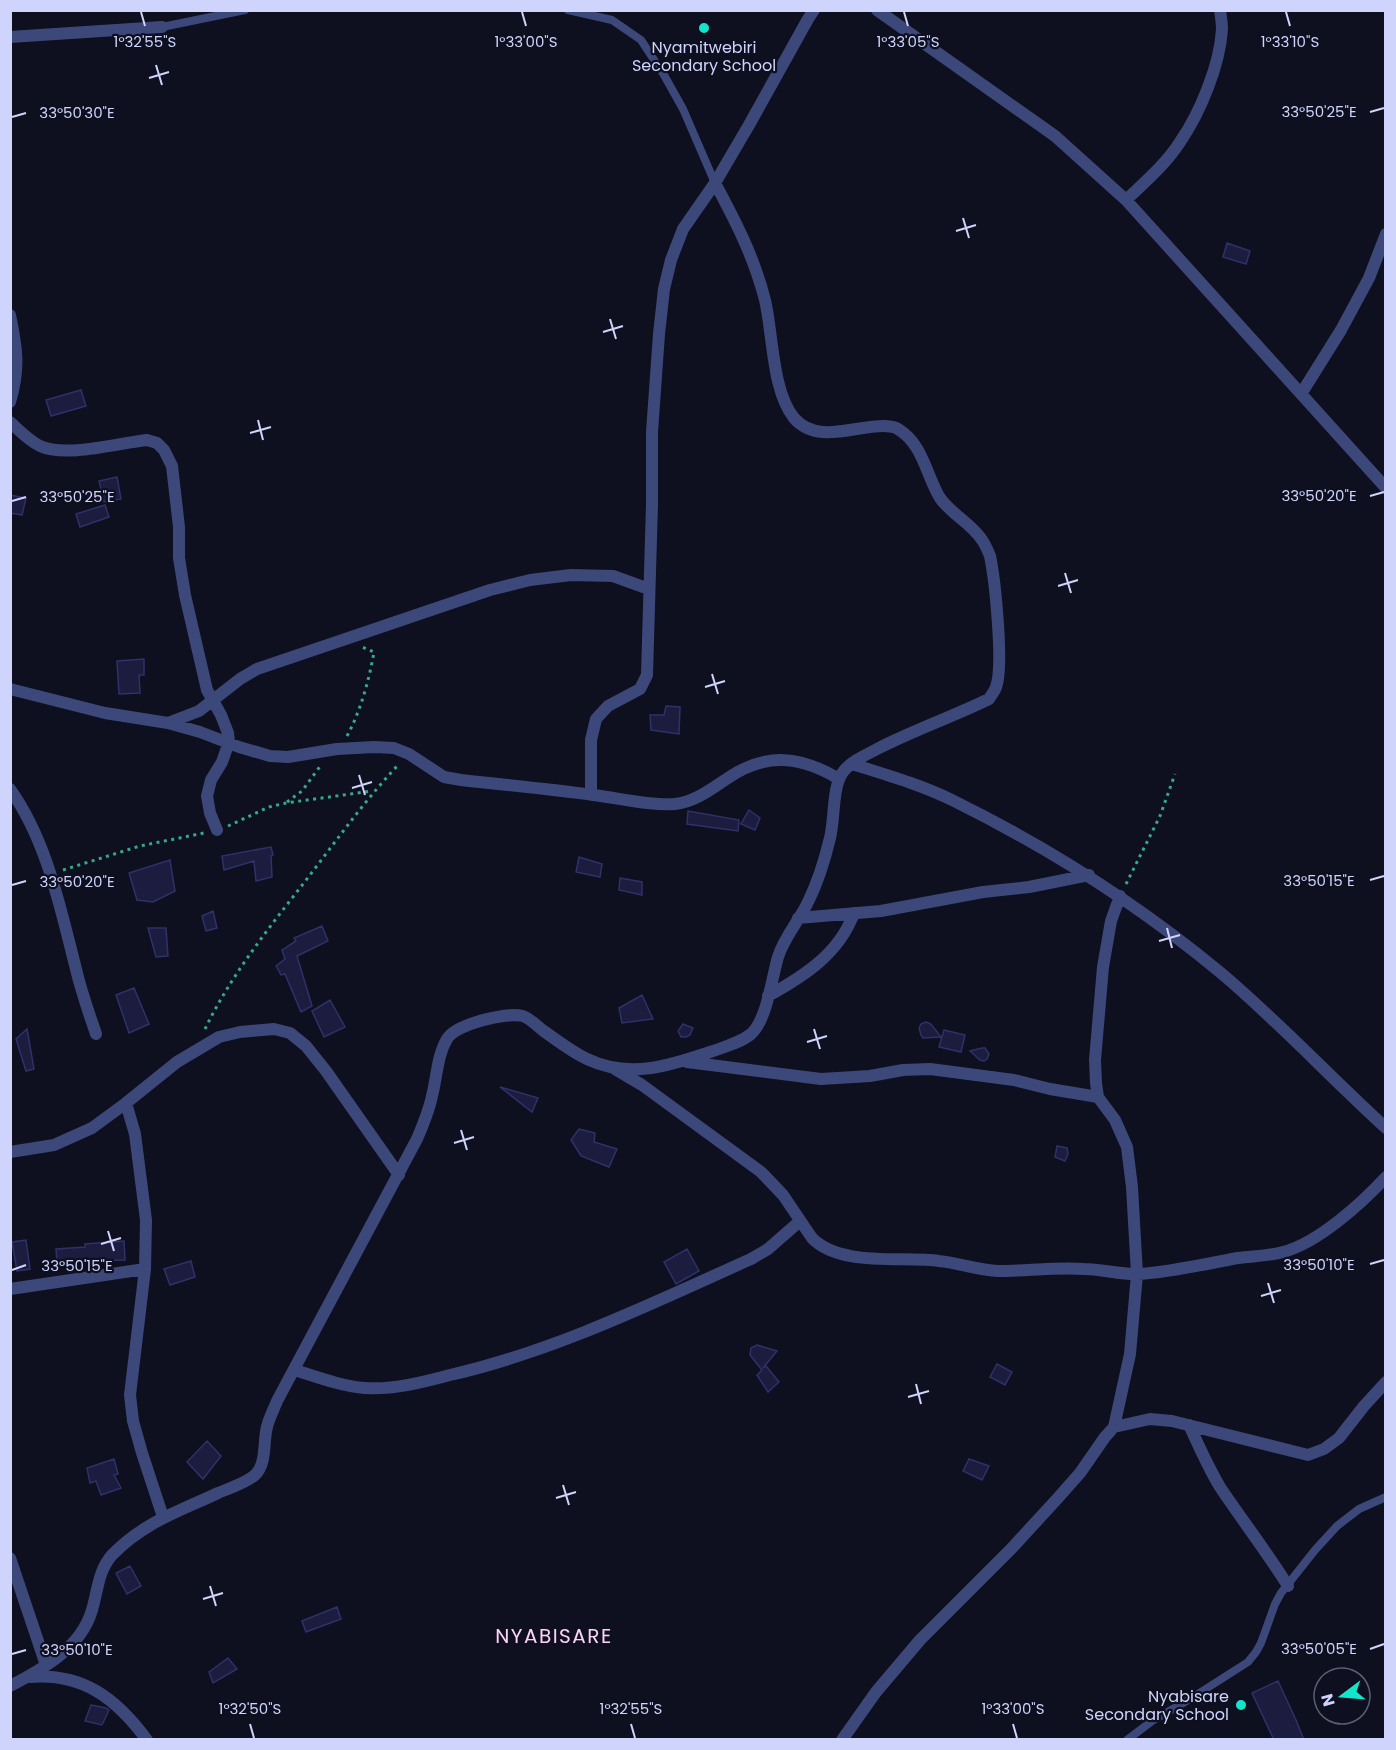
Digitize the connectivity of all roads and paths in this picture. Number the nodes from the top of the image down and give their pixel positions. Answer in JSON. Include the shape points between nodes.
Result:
{"nodes":[{"id":1,"x":245,"y":10,"type":"edge"},
{"id":2,"x":568,"y":10,"type":"edge"},
{"id":3,"x":605,"y":10,"type":"edge"},
{"id":4,"x":814,"y":10,"type":"edge"},
{"id":5,"x":877,"y":10,"type":"edge"},
{"id":6,"x":1220,"y":10,"type":"edge"},
{"id":7,"x":612,"y":20,"type":"junction"},
{"id":8,"x":162,"y":27,"type":"joint"},
{"id":9,"x":10,"y":37,"type":"edge"},
{"id":10,"x":715,"y":183,"type":"junction"},
{"id":11,"x":1126,"y":201,"type":"junction"},
{"id":12,"x":1386,"y":234,"type":"edge"},
{"id":13,"x":10,"y":315,"type":"edge"},
{"id":14,"x":1301,"y":394,"type":"junction"},
{"id":15,"x":10,"y":402,"type":"edge"},
{"id":16,"x":10,"y":422,"type":"edge"},
{"id":17,"x":1386,"y":488,"type":"edge"},
{"id":18,"x":649,"y":589,"type":"junction"},
{"id":19,"x":342,"y":640,"type":"junction"},
{"id":20,"x":10,"y":689,"type":"edge"},
{"id":21,"x":212,"y":701,"type":"junction"},
{"id":22,"x":168,"y":723,"type":"junction"},
{"id":23,"x":229,"y":742,"type":"junction"},
{"id":24,"x":338,"y":749,"type":"junction"},
{"id":25,"x":409,"y":754,"type":"junction"},
{"id":26,"x":852,"y":764,"type":"junction"},
{"id":27,"x":1175,"y":774,"type":"dead end"},
{"id":28,"x":838,"y":780,"type":"junction"},
{"id":29,"x":10,"y":789,"type":"edge"},
{"id":30,"x":591,"y":794,"type":"junction"},
{"id":31,"x":286,"y":803,"type":"dead end"},
{"id":32,"x":21,"y":804,"type":"junction"},
{"id":33,"x":10,"y":812,"type":"edge"},
{"id":34,"x":217,"y":830,"type":"dead end"},
{"id":35,"x":1089,"y":875,"type":"junction"},
{"id":36,"x":1120,"y":896,"type":"junction"},
{"id":37,"x":854,"y":913,"type":"junction"},
{"id":38,"x":798,"y":918,"type":"junction"},
{"id":39,"x":768,"y":996,"type":"junction"},
{"id":40,"x":206,"y":1029,"type":"dead end"},
{"id":41,"x":96,"y":1034,"type":"dead end"},
{"id":42,"x":682,"y":1061,"type":"junction"},
{"id":43,"x":611,"y":1067,"type":"junction"},
{"id":44,"x":1098,"y":1097,"type":"junction"},
{"id":45,"x":126,"y":1103,"type":"junction"},
{"id":46,"x":1386,"y":1128,"type":"edge"},
{"id":47,"x":10,"y":1152,"type":"edge"},
{"id":48,"x":399,"y":1175,"type":"junction"},
{"id":49,"x":1386,"y":1177,"type":"edge"},
{"id":50,"x":800,"y":1221,"type":"junction"},
{"id":51,"x":145,"y":1269,"type":"junction"},
{"id":52,"x":1137,"y":1274,"type":"junction"},
{"id":53,"x":10,"y":1289,"type":"edge"},
{"id":54,"x":295,"y":1370,"type":"junction"},
{"id":55,"x":1386,"y":1383,"type":"edge"},
{"id":56,"x":1189,"y":1425,"type":"junction"},
{"id":57,"x":1114,"y":1427,"type":"junction"},
{"id":58,"x":1386,"y":1497,"type":"edge"},
{"id":59,"x":163,"y":1517,"type":"junction"},
{"id":60,"x":10,"y":1558,"type":"edge"},
{"id":61,"x":1288,"y":1586,"type":"junction"},
{"id":62,"x":46,"y":1665,"type":"junction"},
{"id":63,"x":28,"y":1677,"type":"junction"},
{"id":64,"x":10,"y":1686,"type":"edge"},
{"id":65,"x":147,"y":1740,"type":"edge"},
{"id":66,"x":842,"y":1740,"type":"edge"},
{"id":67,"x":1127,"y":1740,"type":"edge"}],
"edges":[{"from":1,"to":8,"type":"lane"},
{"from":2,"to":7,"type":"lane"},
{"from":3,"to":7,"type":"lane"},
{"from":4,"to":10,"type":"street"},
{"from":5,"to":11,"type":"street","via":[[1055,136]]},
{"from":6,"to":11,"type":"street","via":[[1222,29],[1214,70],[1200,105],[1180,142]]},
{"from":7,"to":10,"type":"lane","via":[[641,40],[664,75]]},
{"from":8,"to":9,"type":"street"},
{"from":10,"to":18,"type":"street","via":[[683,229],[664,289],[652,432]]},
{"from":10,"to":26,"type":"street","via":[[753,260],[765,302],[779,388],[796,420],[811,430],[828,433],[873,426],[896,427],[912,439],[941,498],[981,537],[989,554],[1000,667],[996,688],[989,699],[902,736]]},
{"from":11,"to":14,"type":"street"},
{"from":12,"to":14,"type":"street","via":[[1370,278]]},
{"from":13,"to":15,"type":"street","via":[[18,357]]},
{"from":14,"to":17,"type":"street"},
{"from":16,"to":21,"type":"street","via":[[42,447],[81,449],[147,440],[164,450],[172,466],[176,491],[181,577]]},
{"from":18,"to":19,"type":"street","via":[[613,576],[571,575],[530,580]]},
{"from":18,"to":30,"type":"street","via":[[647,675],[640,688],[608,706],[596,719],[591,740]]},
{"from":19,"to":21,"type":"street","via":[[257,669]]},
{"from":19,"to":24,"type":"path","via":[[374,652],[355,718]]},
{"from":20,"to":22,"type":"street","via":[[105,713]]},
{"from":21,"to":22,"type":"street"},
{"from":21,"to":23,"type":"street","via":[[226,725]]},
{"from":22,"to":23,"type":"street"},
{"from":23,"to":24,"type":"street","via":[[270,756]]},
{"from":23,"to":34,"type":"street","via":[[207,796]]},
{"from":24,"to":25,"type":"street","via":[[394,748]]},
{"from":24,"to":31,"type":"path","via":[[302,791]]},
{"from":25,"to":30,"type":"street","via":[[444,777]]},
{"from":25,"to":40,"type":"path","via":[[374,791],[275,920],[229,984]]},
{"from":26,"to":28,"type":"street"},
{"from":26,"to":35,"type":"street","via":[[953,801]]},
{"from":27,"to":36,"type":"path","via":[[1160,816]]},
{"from":28,"to":30,"type":"street","via":[[821,768],[791,759],[751,766],[701,796],[677,804]]},
{"from":28,"to":38,"type":"street","via":[[831,835],[808,903]]},
{"from":29,"to":32,"type":"street"},
{"from":32,"to":33,"type":"street"},
{"from":32,"to":41,"type":"street","via":[[52,873]]},
{"from":35,"to":36,"type":"street"},
{"from":35,"to":37,"type":"street"},
{"from":36,"to":44,"type":"street","via":[[1103,967],[1095,1060]]},
{"from":36,"to":46,"type":"street","via":[[1221,973]]},
{"from":37,"to":38,"type":"street"},
{"from":37,"to":39,"type":"street","via":[[845,934],[813,968]]},
{"from":38,"to":39,"type":"street","via":[[778,955]]},
{"from":39,"to":42,"type":"street","via":[[752,1033]]},
{"from":42,"to":43,"type":"street","via":[[644,1070]]},
{"from":42,"to":44,"type":"street","via":[[821,1079],[930,1069]]},
{"from":43,"to":48,"type":"street","via":[[577,1054],[524,1016],[504,1015],[460,1029],[448,1037],[441,1053],[427,1116]]},
{"from":43,"to":50,"type":"street","via":[[642,1085],[761,1172]]},
{"from":44,"to":52,"type":"street","via":[[1115,1120],[1127,1147]]},
{"from":45,"to":47,"type":"street","via":[[92,1128],[54,1145]]},
{"from":45,"to":48,"type":"street","via":[[177,1062],[219,1037],[274,1029],[290,1033],[326,1071]]},
{"from":45,"to":51,"type":"street","via":[[141,1176],[146,1220]]},
{"from":48,"to":54,"type":"street"},
{"from":49,"to":52,"type":"street","via":[[1326,1230],[1284,1252]]},
{"from":50,"to":52,"type":"street","via":[[817,1243],[851,1256],[927,1259],[997,1271],[1048,1268]]},
{"from":50,"to":54,"type":"street","via":[[751,1259],[574,1336],[477,1369],[432,1380],[365,1388]]},
{"from":51,"to":53,"type":"street"},
{"from":51,"to":59,"type":"street","via":[[130,1395],[133,1421]]},
{"from":52,"to":57,"type":"street","via":[[1131,1354]]},
{"from":54,"to":59,"type":"street","via":[[267,1426],[262,1464],[256,1474]]},
{"from":55,"to":56,"type":"street","via":[[1339,1438],[1308,1455]]},
{"from":56,"to":57,"type":"street","via":[[1150,1419]]},
{"from":56,"to":61,"type":"street","via":[[1219,1485]]},
{"from":57,"to":66,"type":"street","via":[[1058,1499],[920,1640]]},
{"from":58,"to":61,"type":"lane","via":[[1359,1509],[1337,1526]]},
{"from":59,"to":62,"type":"street","via":[[139,1532],[105,1563],[84,1629],[67,1650]]},
{"from":60,"to":62,"type":"street"},
{"from":61,"to":67,"type":"lane","via":[[1275,1604],[1261,1643],[1248,1662]]},
{"from":62,"to":63,"type":"street"},
{"from":63,"to":64,"type":"street"},
{"from":63,"to":65,"type":"street","via":[[50,1675],[91,1687],[116,1705]]}]}
